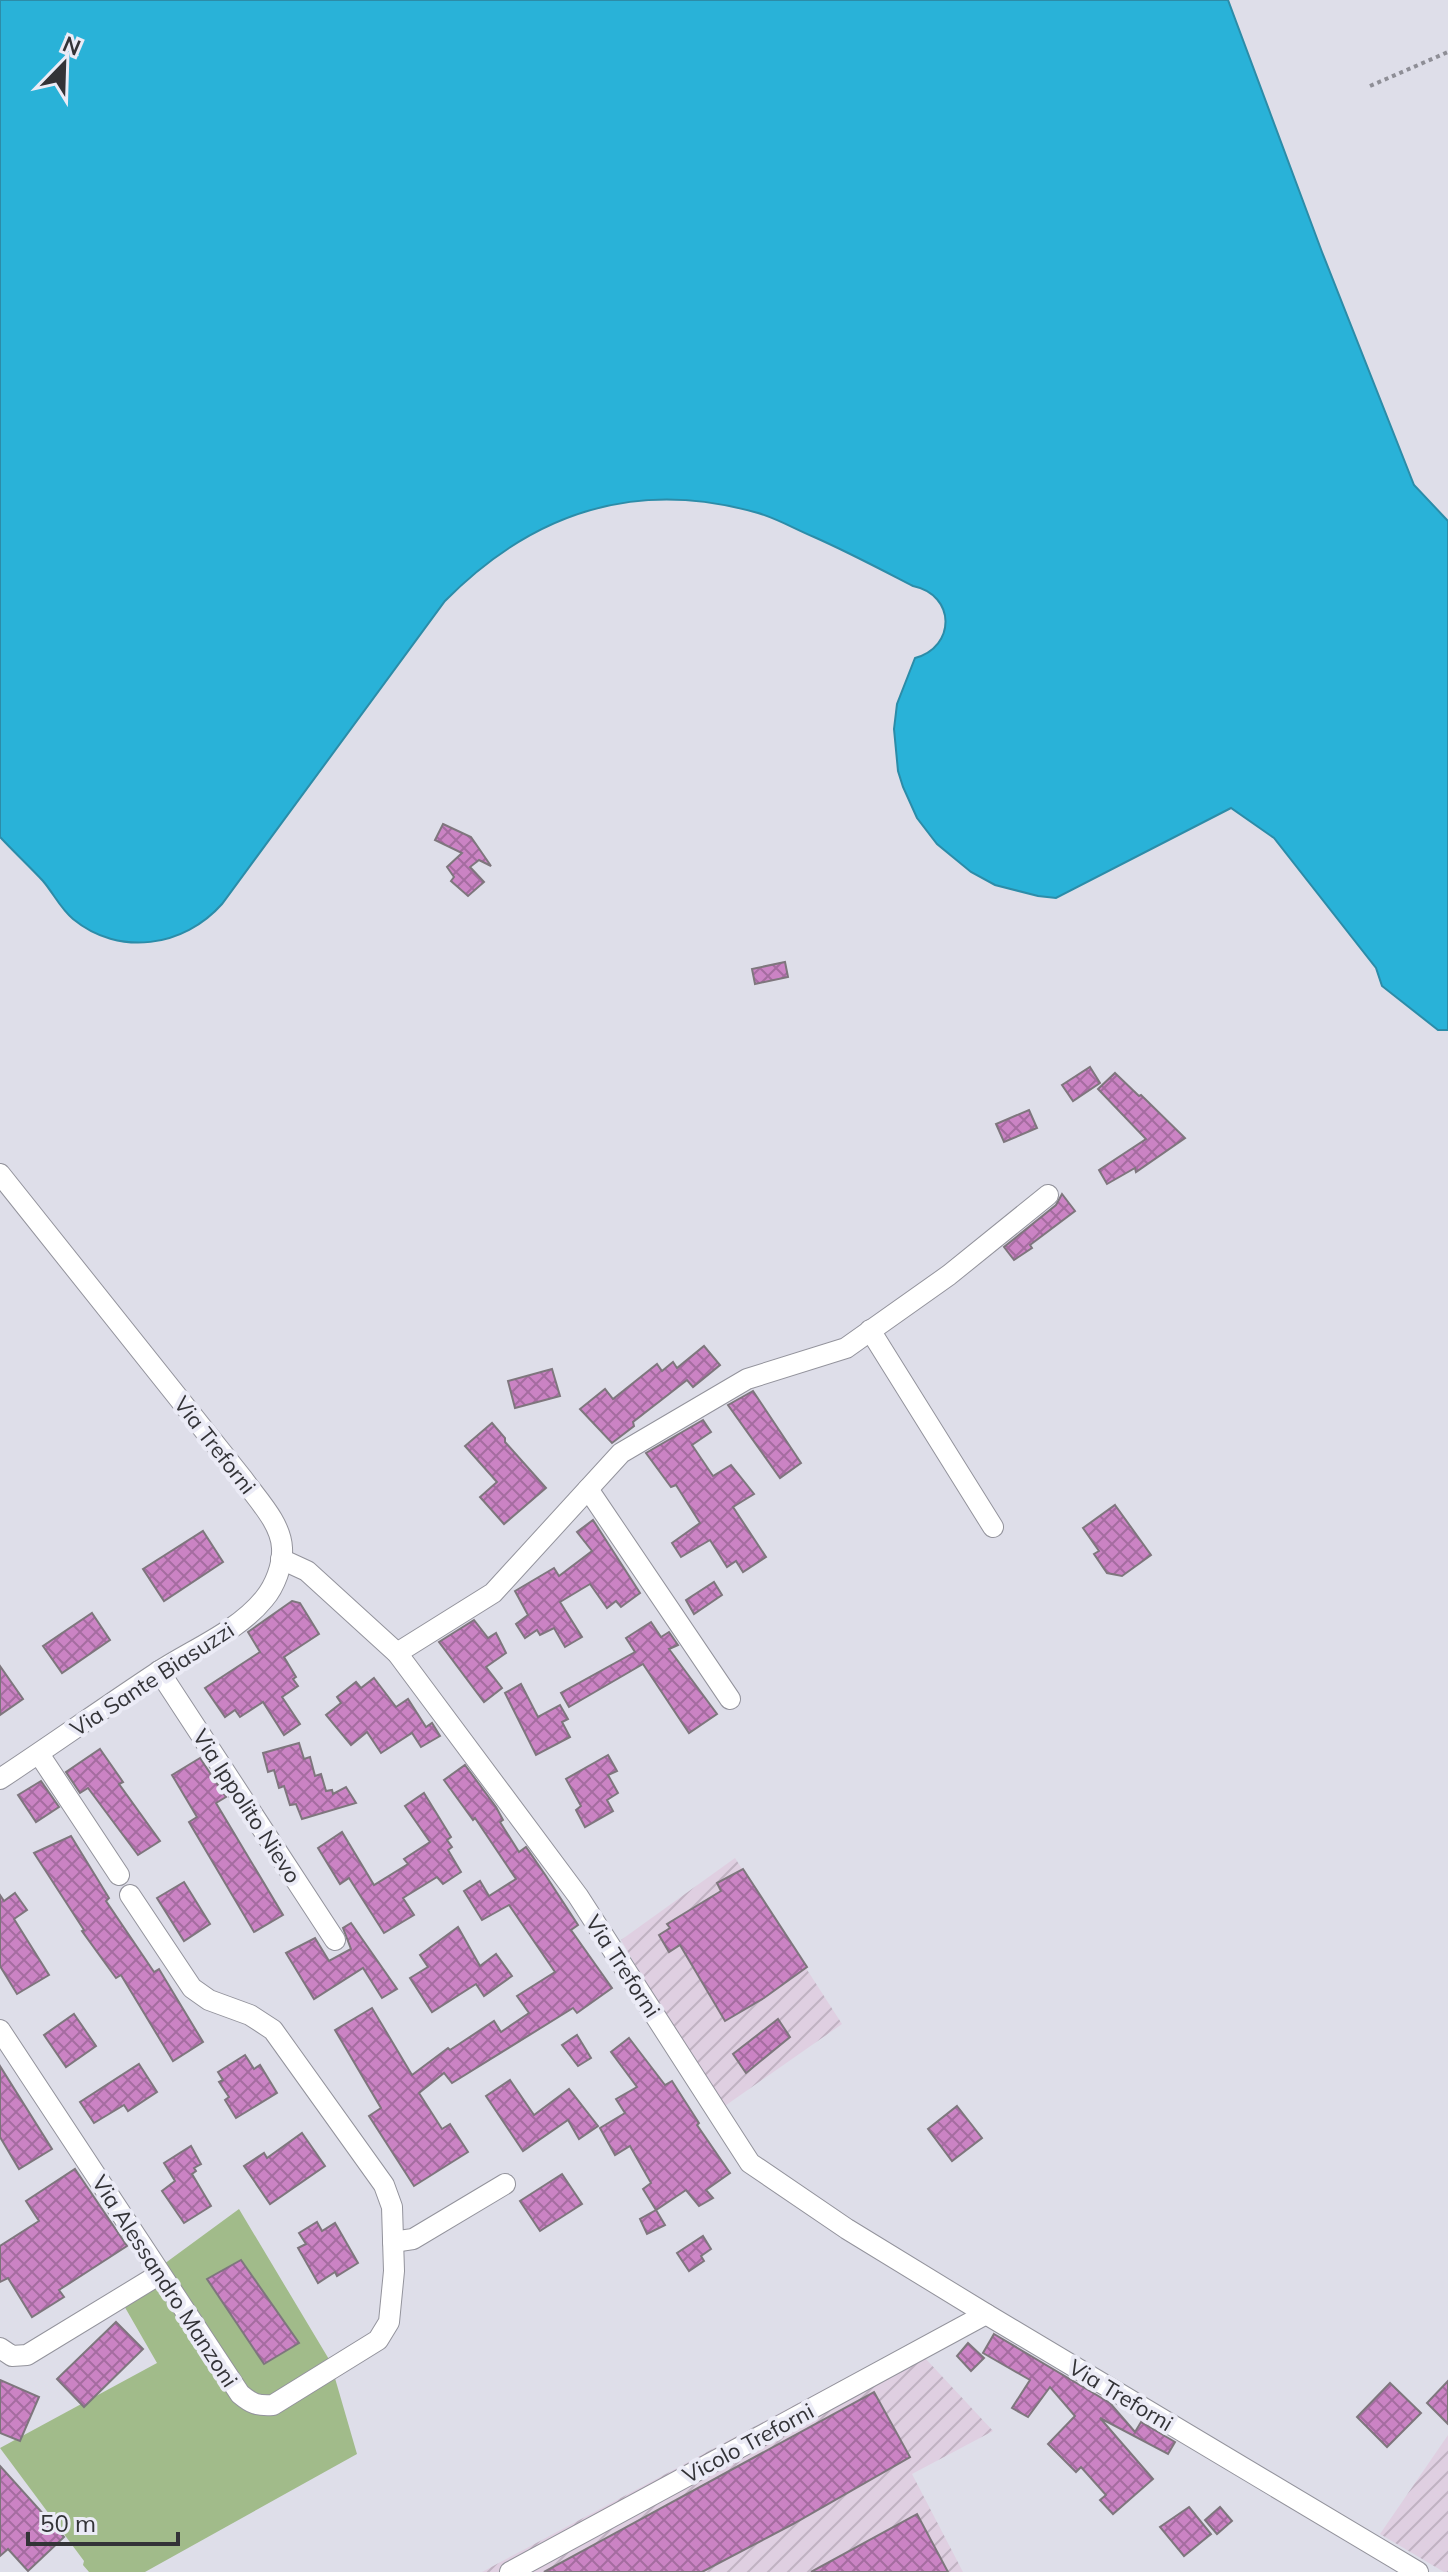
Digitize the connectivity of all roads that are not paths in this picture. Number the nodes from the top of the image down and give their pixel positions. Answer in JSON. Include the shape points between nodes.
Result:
{"nodes":[{"id":1,"x":0,"y":1174,"type":"edge"},
{"id":2,"x":1048,"y":1195,"type":"dead end"},
{"id":3,"x":870,"y":1330,"type":"junction"},
{"id":4,"x":588,"y":1489,"type":"junction"},
{"id":5,"x":993,"y":1527,"type":"dead end"},
{"id":6,"x":281,"y":1559,"type":"junction"},
{"id":7,"x":397,"y":1653,"type":"junction"},
{"id":8,"x":159,"y":1671,"type":"junction"},
{"id":9,"x":730,"y":1699,"type":"dead end"},
{"id":10,"x":39,"y":1754,"type":"junction"},
{"id":11,"x":0,"y":1779,"type":"edge"},
{"id":12,"x":119,"y":1875,"type":"dead end"},
{"id":13,"x":130,"y":1895,"type":"dead end"},
{"id":14,"x":335,"y":1940,"type":"dead end"},
{"id":15,"x":0,"y":2030,"type":"edge"},
{"id":16,"x":505,"y":2184,"type":"dead end"},
{"id":17,"x":393,"y":2242,"type":"junction"},
{"id":18,"x":160,"y":2274,"type":"junction"},
{"id":19,"x":986,"y":2314,"type":"junction"},
{"id":20,"x":0,"y":2348,"type":"edge"},
{"id":21,"x":510,"y":2572,"type":"edge"},
{"id":22,"x":1418,"y":2572,"type":"edge"}],
"edges":[{"from":1,"to":6,"type":"street","name":"Via Treforni","via":[[267,1512],[280,1535]]},
{"from":2,"to":3,"type":"street"},
{"from":3,"to":4,"type":"street","via":[[846,1348],[747,1379],[621,1453]]},
{"from":3,"to":5,"type":"street"},
{"from":4,"to":7,"type":"street","via":[[493,1593]]},
{"from":4,"to":9,"type":"street"},
{"from":6,"to":7,"type":"street","name":"Via Treforni","via":[[307,1571]]},
{"from":6,"to":8,"type":"street","name":"Via Sante Biasuzzi","via":[[272,1589],[244,1619]]},
{"from":7,"to":19,"type":"street","name":"Via Treforni","via":[[578,1896],[750,2163]]},
{"from":8,"to":10,"type":"street","name":"Via Sante Biasuzzi"},
{"from":8,"to":14,"type":"street","name":"Via Ippolito Nievo"},
{"from":10,"to":11,"type":"street","name":"Via Sante Biasuzzi"},
{"from":10,"to":12,"type":"street"},
{"from":13,"to":17,"type":"street","name":"Via Alessandro Manzoni","via":[[192,1988],[273,2030],[384,2185],[392,2207]]},
{"from":15,"to":18,"type":"street","name":"Via Alessandro Manzoni"},
{"from":16,"to":17,"type":"street","via":[[413,2239]]},
{"from":17,"to":18,"type":"street","name":"Via Alessandro Manzoni","via":[[393,2296],[389,2322],[378,2340],[273,2405],[257,2406],[240,2394]]},
{"from":18,"to":20,"type":"street","via":[[27,2355],[12,2356]]},
{"from":19,"to":21,"type":"street","name":"Vicolo Treforni"},
{"from":19,"to":22,"type":"street","name":"Via Treforni"}]}
